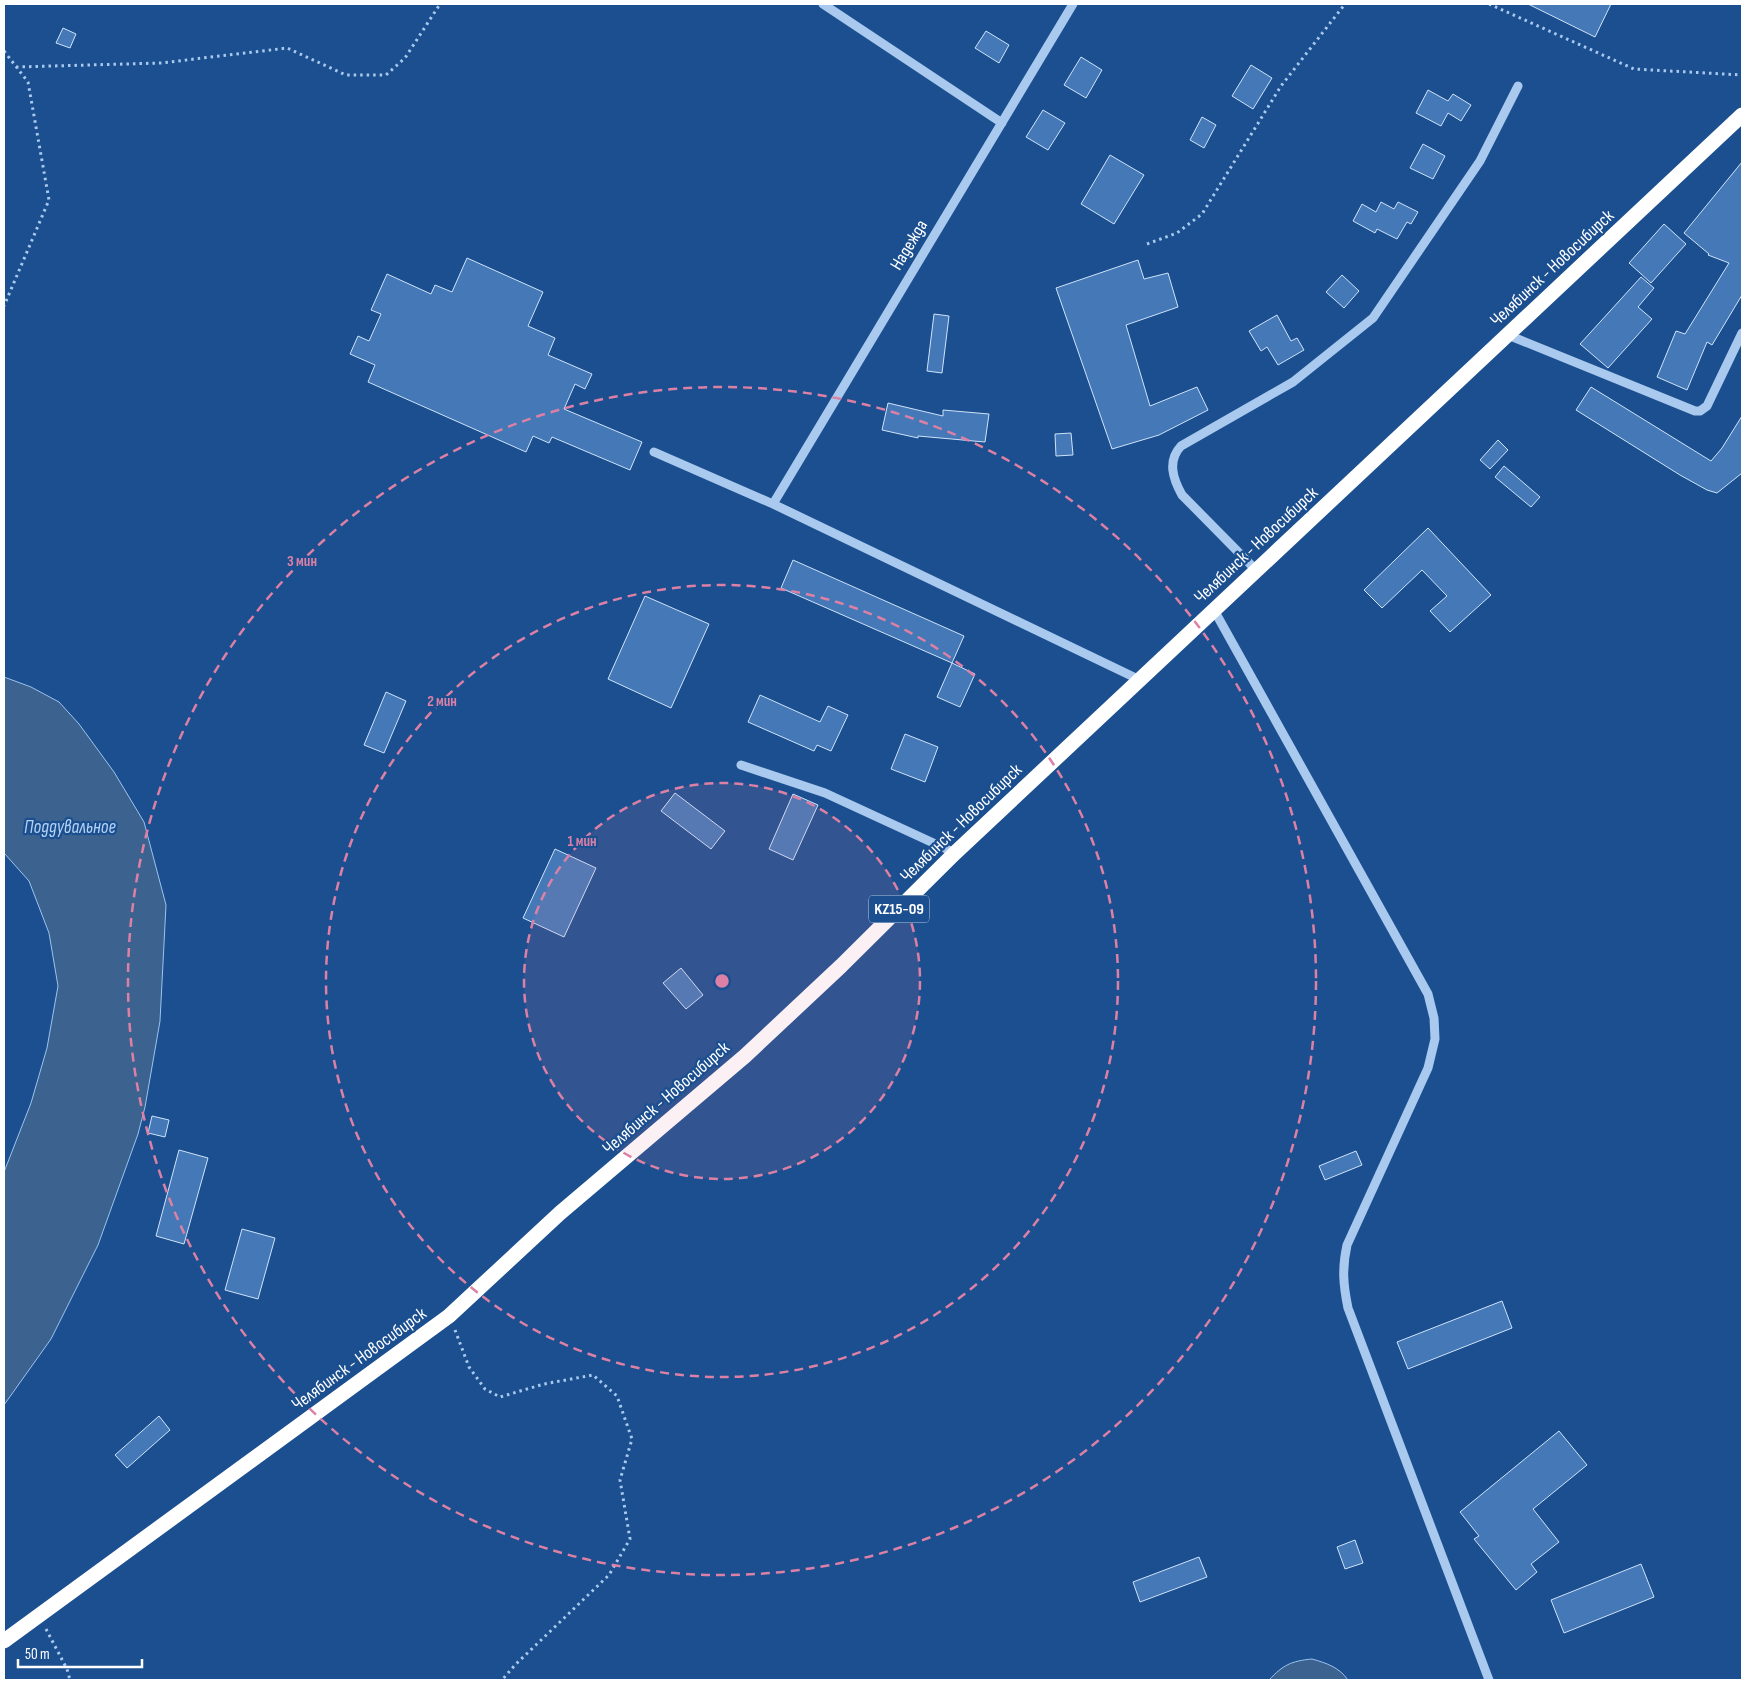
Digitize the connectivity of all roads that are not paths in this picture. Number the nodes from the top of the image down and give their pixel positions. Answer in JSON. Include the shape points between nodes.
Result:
{"nodes":[{"id":1,"x":822,"y":4,"type":"edge"},
{"id":2,"x":1073,"y":4,"type":"edge"},
{"id":3,"x":1518,"y":86,"type":"dead end"},
{"id":4,"x":1742,"y":115,"type":"edge"},
{"id":5,"x":1002,"y":123,"type":"junction"},
{"id":6,"x":1742,"y":333,"type":"edge"},
{"id":7,"x":1508,"y":335,"type":"junction"},
{"id":8,"x":654,"y":452,"type":"dead end"},
{"id":9,"x":773,"y":504,"type":"junction"},
{"id":10,"x":1256,"y":570,"type":"junction"},
{"id":11,"x":1214,"y":610,"type":"junction"},
{"id":12,"x":1140,"y":680,"type":"junction"},
{"id":13,"x":742,"y":765,"type":"dead end"},
{"id":14,"x":955,"y":853,"type":"junction"},
{"id":15,"x":4,"y":1641,"type":"edge"},
{"id":16,"x":1489,"y":1680,"type":"edge"}],
"edges":[{"from":1,"to":5,"type":"lane"},
{"from":2,"to":5,"type":"lane","name":"Надежда"},
{"from":3,"to":10,"type":"lane","via":[[1480,161],[1373,318],[1293,382],[1174,453],[1172,471],[1182,495]]},
{"from":4,"to":7,"type":"highway","name":"Челябинск - Новосибирск","number":"KZ15-09"},
{"from":5,"to":9,"type":"lane","name":"Надежда"},
{"from":6,"to":7,"type":"lane","via":[[1707,406],[1700,412]]},
{"from":7,"to":10,"type":"highway","name":"Челябинск - Новосибирск","number":"KZ15-09"},
{"from":8,"to":9,"type":"lane"},
{"from":9,"to":12,"type":"lane"},
{"from":10,"to":11,"type":"highway","name":"Челябинск - Новосибирск","number":"KZ15-09"},
{"from":11,"to":12,"type":"highway","name":"Челябинск - Новосибирск","number":"KZ15-09"},
{"from":11,"to":16,"type":"lane","via":[[1428,994],[1435,1039],[1428,1068],[1347,1245],[1343,1265],[1344,1287],[1348,1308]]},
{"from":12,"to":14,"type":"highway","name":"Челябинск - Новосибирск","number":"KZ15-09"},
{"from":13,"to":14,"type":"lane","via":[[825,793]]},
{"from":14,"to":15,"type":"highway","name":"Челябинск - Новосибирск","number":"KZ15-09","via":[[745,1056],[560,1213],[449,1316]]}]}
